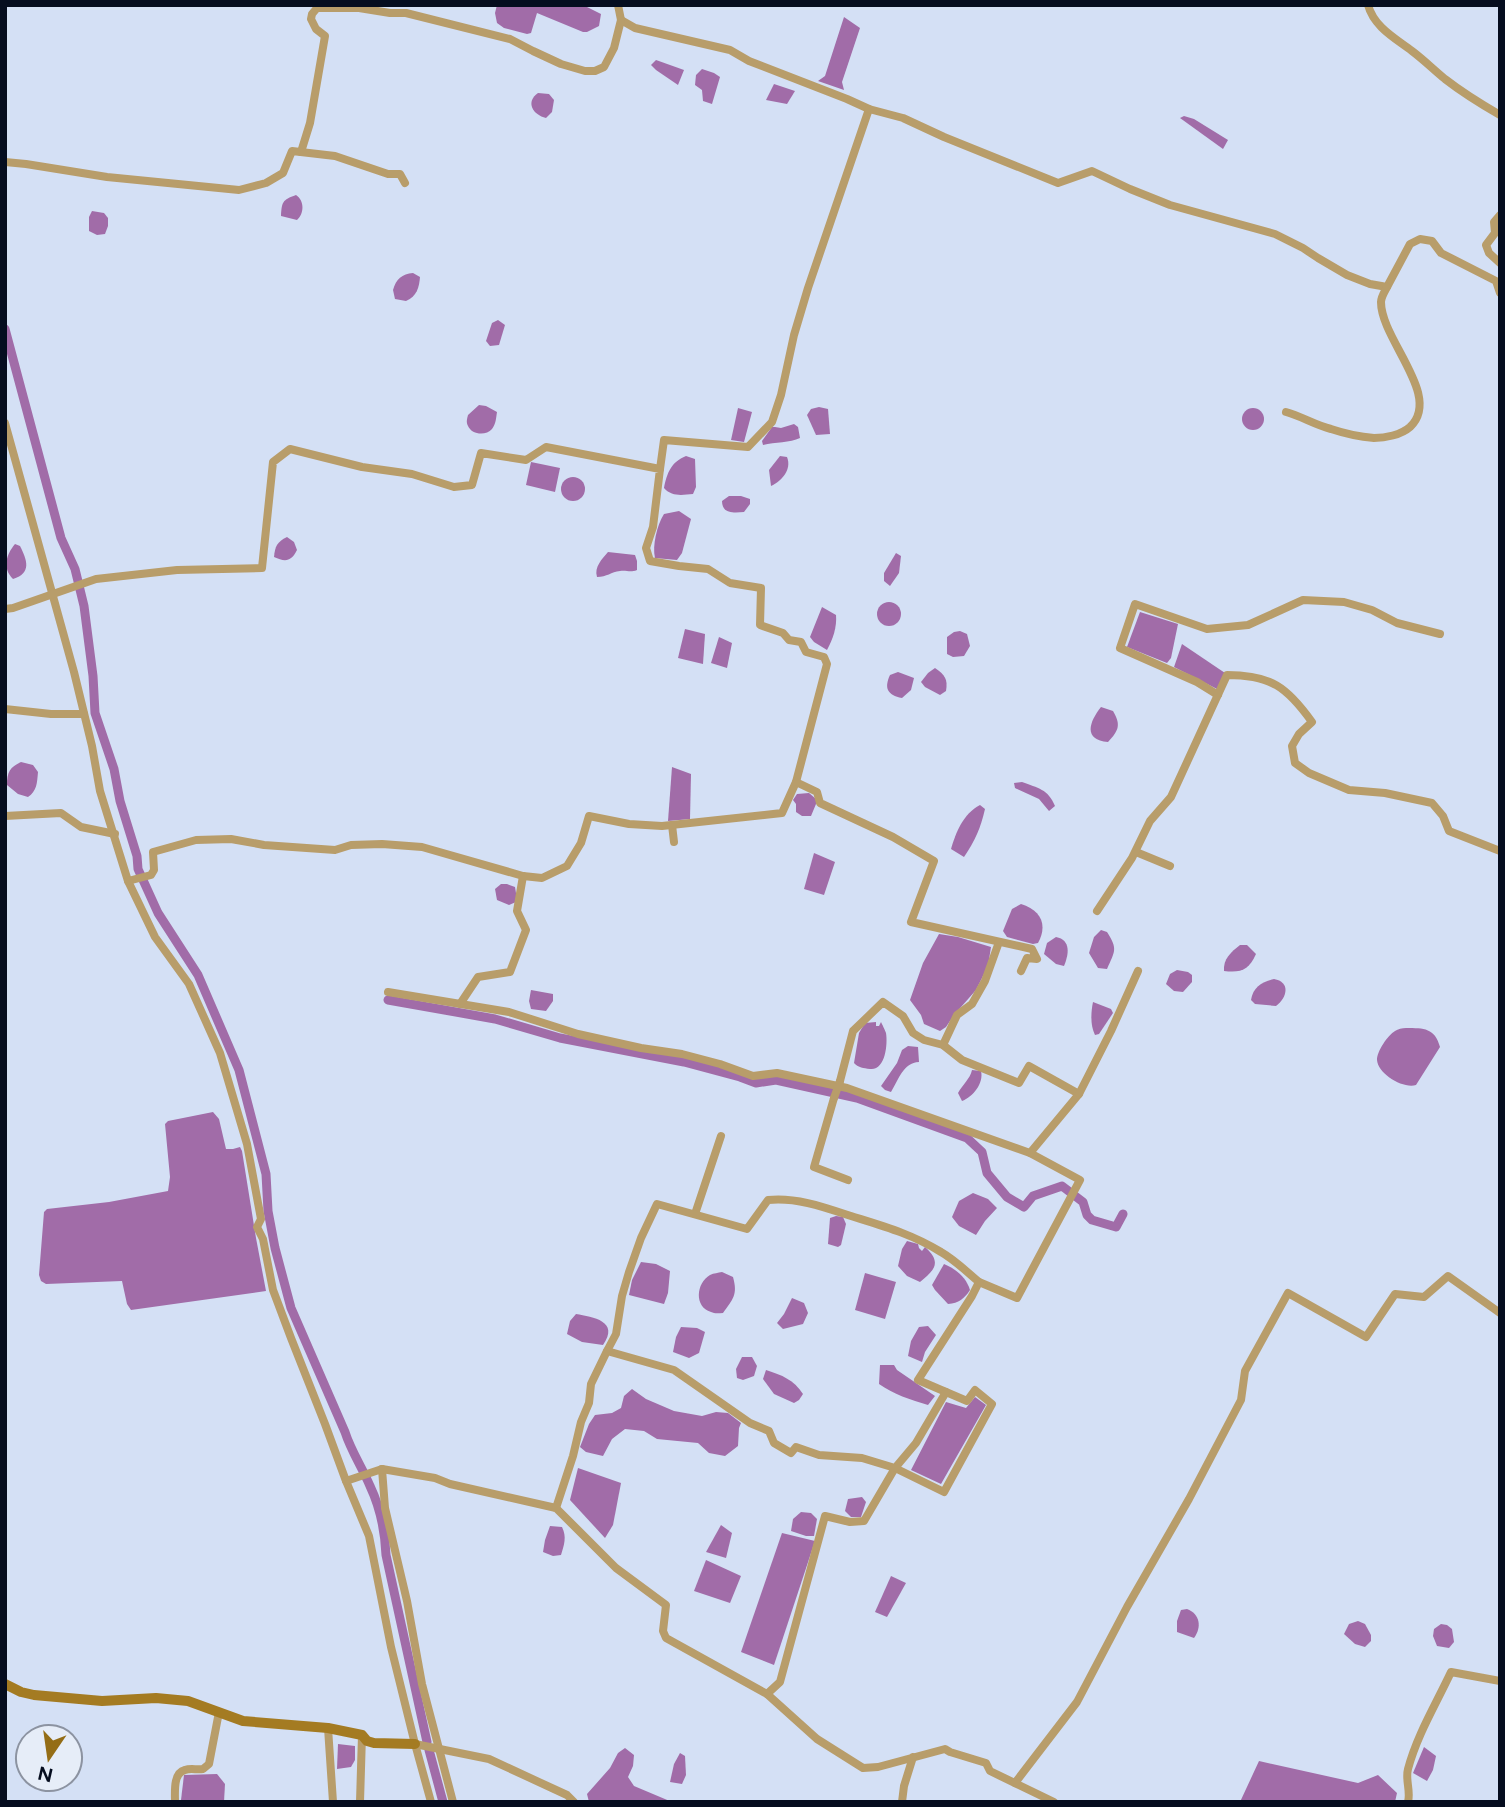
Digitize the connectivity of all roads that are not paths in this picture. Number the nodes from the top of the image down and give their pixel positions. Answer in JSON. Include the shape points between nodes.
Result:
{"nodes":[{"id":1,"x":618,"y":5,"type":"edge"},
{"id":2,"x":1368,"y":5,"type":"edge"},
{"id":3,"x":621,"y":20,"type":"junction"},
{"id":4,"x":869,"y":109,"type":"junction"},
{"id":5,"x":1500,"y":115,"type":"edge"},
{"id":6,"x":301,"y":152,"type":"junction"},
{"id":7,"x":5,"y":162,"type":"edge"},
{"id":8,"x":404,"y":183,"type":"dead end"},
{"id":9,"x":1500,"y":215,"type":"edge"},
{"id":10,"x":1500,"y":262,"type":"edge"},
{"id":11,"x":1498,"y":281,"type":"edge"},
{"id":12,"x":1387,"y":287,"type":"junction"},
{"id":13,"x":1500,"y":293,"type":"edge"},
{"id":14,"x":1286,"y":412,"type":"dead end"},
{"id":15,"x":5,"y":423,"type":"edge"},
{"id":16,"x":660,"y":469,"type":"junction"},
{"id":17,"x":53,"y":593,"type":"junction"},
{"id":18,"x":5,"y":609,"type":"edge"},
{"id":19,"x":1440,"y":634,"type":"dead end"},
{"id":20,"x":1218,"y":695,"type":"junction"},
{"id":21,"x":5,"y":709,"type":"edge"},
{"id":22,"x":84,"y":714,"type":"junction"},
{"id":23,"x":796,"y":782,"type":"junction"},
{"id":24,"x":5,"y":816,"type":"edge"},
{"id":25,"x":672,"y":825,"type":"junction"},
{"id":26,"x":115,"y":834,"type":"junction"},
{"id":27,"x":674,"y":842,"type":"dead end"},
{"id":28,"x":1500,"y":851,"type":"edge"},
{"id":29,"x":1136,"y":852,"type":"junction"},
{"id":30,"x":1170,"y":866,"type":"dead end"},
{"id":31,"x":523,"y":876,"type":"junction"},
{"id":32,"x":130,"y":880,"type":"junction"},
{"id":33,"x":1097,"y":911,"type":"dead end"},
{"id":34,"x":999,"y":942,"type":"junction"},
{"id":35,"x":1021,"y":971,"type":"dead end"},
{"id":36,"x":1138,"y":971,"type":"dead end"},
{"id":37,"x":387,"y":992,"type":"dead end"},
{"id":38,"x":460,"y":1004,"type":"junction"},
{"id":39,"x":943,"y":1045,"type":"junction"},
{"id":40,"x":1079,"y":1094,"type":"junction"},
{"id":41,"x":721,"y":1136,"type":"dead end"},
{"id":42,"x":1030,"y":1153,"type":"junction"},
{"id":43,"x":848,"y":1180,"type":"dead end"},
{"id":44,"x":695,"y":1214,"type":"junction"},
{"id":45,"x":979,"y":1282,"type":"junction"},
{"id":46,"x":1500,"y":1313,"type":"edge"},
{"id":47,"x":607,"y":1352,"type":"junction"},
{"id":48,"x":946,"y":1392,"type":"junction"},
{"id":49,"x":895,"y":1468,"type":"junction"},
{"id":50,"x":382,"y":1469,"type":"junction"},
{"id":51,"x":346,"y":1481,"type":"junction"},
{"id":52,"x":556,"y":1508,"type":"junction"},
{"id":53,"x":1500,"y":1681,"type":"edge"},
{"id":54,"x":5,"y":1684,"type":"edge"},
{"id":55,"x":767,"y":1694,"type":"junction"},
{"id":56,"x":219,"y":1712,"type":"junction"},
{"id":57,"x":328,"y":1728,"type":"junction"},
{"id":58,"x":362,"y":1735,"type":"junction"},
{"id":59,"x":415,"y":1744,"type":"junction"},
{"id":60,"x":439,"y":1748,"type":"junction"},
{"id":61,"x":913,"y":1757,"type":"junction"},
{"id":62,"x":1015,"y":1783,"type":"junction"},
{"id":63,"x":175,"y":1802,"type":"edge"},
{"id":64,"x":333,"y":1802,"type":"edge"},
{"id":65,"x":360,"y":1802,"type":"edge"},
{"id":66,"x":431,"y":1802,"type":"edge"},
{"id":67,"x":453,"y":1802,"type":"edge"},
{"id":68,"x":574,"y":1802,"type":"edge"},
{"id":69,"x":902,"y":1802,"type":"edge"},
{"id":70,"x":1054,"y":1802,"type":"edge"},
{"id":71,"x":1408,"y":1802,"type":"edge"}],
"edges":[{"from":1,"to":3,"type":"street"},
{"from":2,"to":5,"type":"street","via":[[1378,25],[1392,37]]},
{"from":3,"to":4,"type":"street","via":[[635,28],[730,50]]},
{"from":3,"to":6,"type":"street","via":[[604,67],[589,71],[561,64],[510,39],[423,16],[317,8],[311,19],[325,36]]},
{"from":4,"to":12,"type":"street","via":[[903,118],[1058,183],[1092,171],[1170,205],[1275,234],[1347,275]]},
{"from":4,"to":16,"type":"street","via":[[808,288],[772,422],[748,447],[664,440]]},
{"from":6,"to":7,"type":"street","via":[[292,151],[283,173],[239,190]]},
{"from":6,"to":8,"type":"street","via":[[400,174]]},
{"from":9,"to":10,"type":"street","via":[[1486,245]]},
{"from":11,"to":12,"type":"street","via":[[1441,253],[1432,241],[1420,239],[1410,244]]},
{"from":11,"to":13,"type":"street"},
{"from":12,"to":14,"type":"street","via":[[1381,301],[1388,331],[1421,402],[1417,418],[1407,429],[1375,438],[1331,429]]},
{"from":15,"to":17,"type":"street"},
{"from":16,"to":17,"type":"street","via":[[546,447],[526,460],[481,453],[472,485],[454,487],[290,449],[273,462],[261,568],[177,570],[96,579]]},
{"from":16,"to":23,"type":"street","via":[[646,548],[650,561],[708,569],[730,583],[761,588],[760,625],[802,642],[806,652],[824,657],[827,664]]},
{"from":17,"to":18,"type":"street"},
{"from":17,"to":22,"type":"street"},
{"from":19,"to":20,"type":"street","via":[[1344,602],[1303,600],[1248,625],[1207,629],[1135,604],[1121,648]]},
{"from":20,"to":28,"type":"street","via":[[1227,675],[1260,678],[1281,687],[1312,722],[1292,746],[1295,763],[1309,774],[1349,790],[1432,803],[1449,831]]},
{"from":20,"to":29,"type":"street","via":[[1171,797],[1150,821]]},
{"from":21,"to":22,"type":"street"},
{"from":22,"to":26,"type":"street","via":[[100,791]]},
{"from":23,"to":25,"type":"street","via":[[782,813]]},
{"from":23,"to":34,"type":"street","via":[[817,792],[820,803],[934,861],[912,922]]},
{"from":24,"to":26,"type":"street","via":[[61,813],[81,827]]},
{"from":25,"to":27,"type":"street"},
{"from":25,"to":31,"type":"street","via":[[629,824],[589,816],[581,844],[567,866],[541,878]]},
{"from":26,"to":32,"type":"street"},
{"from":29,"to":30,"type":"street"},
{"from":29,"to":33,"type":"street"},
{"from":31,"to":32,"type":"street","via":[[422,847],[351,845],[335,850],[231,839],[196,840],[153,852],[151,875]]},
{"from":31,"to":38,"type":"street","via":[[517,911],[526,930],[510,972],[478,976]]},
{"from":32,"to":51,"type":"street","via":[[155,937],[189,984],[220,1053],[247,1144],[261,1219],[257,1227],[273,1290]]},
{"from":34,"to":35,"type":"street","via":[[1032,949],[1037,959],[1027,958]]},
{"from":34,"to":39,"type":"street","via":[[985,981],[972,1003],[957,1015]]},
{"from":36,"to":40,"type":"street"},
{"from":37,"to":38,"type":"street"},
{"from":38,"to":42,"type":"street","via":[[682,1054],[753,1076],[777,1073],[847,1088]]},
{"from":39,"to":40,"type":"street","via":[[962,1060],[1019,1083],[1029,1066]]},
{"from":39,"to":43,"type":"street","bridge":true,"via":[[913,1033],[903,1016],[883,1002],[853,1031],[814,1167]]},
{"from":40,"to":42,"type":"street"},
{"from":41,"to":44,"type":"street"},
{"from":42,"to":45,"type":"street","via":[[1080,1180],[1017,1298]]},
{"from":44,"to":45,"type":"street","via":[[747,1229],[768,1199],[829,1208],[914,1238],[943,1253]]},
{"from":44,"to":47,"type":"street","via":[[657,1203],[629,1272],[616,1334]]},
{"from":45,"to":48,"type":"street","via":[[918,1380]]},
{"from":46,"to":62,"type":"street","via":[[1448,1276],[1424,1297],[1395,1294],[1366,1337],[1287,1293],[1245,1371],[1241,1400],[1077,1702]]},
{"from":47,"to":49,"type":"street","via":[[674,1370],[750,1423],[769,1431],[774,1443],[791,1453],[796,1447]]},
{"from":47,"to":52,"type":"street","via":[[591,1384]]},
{"from":48,"to":49,"type":"street","via":[[916,1443]]},
{"from":48,"to":49,"type":"street","via":[[967,1401],[975,1390],[992,1404],[944,1492]]},
{"from":49,"to":55,"type":"street","via":[[864,1521],[825,1516],[780,1682]]},
{"from":50,"to":51,"type":"street"},
{"from":50,"to":52,"type":"street"},
{"from":50,"to":60,"type":"street","via":[[385,1508]]},
{"from":51,"to":59,"type":"street","via":[[369,1535]]},
{"from":52,"to":55,"type":"street","via":[[616,1569],[666,1605],[666,1638]]},
{"from":53,"to":71,"type":"street","via":[[1451,1672],[1407,1772]]},
{"from":54,"to":56,"type":"street","via":[[34,1695],[103,1701],[156,1698],[188,1701]]},
{"from":55,"to":61,"type":"street","via":[[817,1739],[863,1768]]},
{"from":56,"to":57,"type":"street","via":[[243,1721]]},
{"from":56,"to":63,"type":"street","via":[[209,1764],[177,1776]]},
{"from":57,"to":58,"type":"street"},
{"from":57,"to":64,"type":"street"},
{"from":58,"to":59,"type":"street","via":[[374,1744]]},
{"from":58,"to":65,"type":"street"},
{"from":59,"to":60,"type":"street"},
{"from":59,"to":66,"type":"street"},
{"from":60,"to":67,"type":"street"},
{"from":60,"to":68,"type":"street","via":[[489,1759]]},
{"from":61,"to":62,"type":"street","via":[[945,1749],[986,1763],[990,1771]]},
{"from":61,"to":69,"type":"street"},
{"from":62,"to":70,"type":"street"}]}
